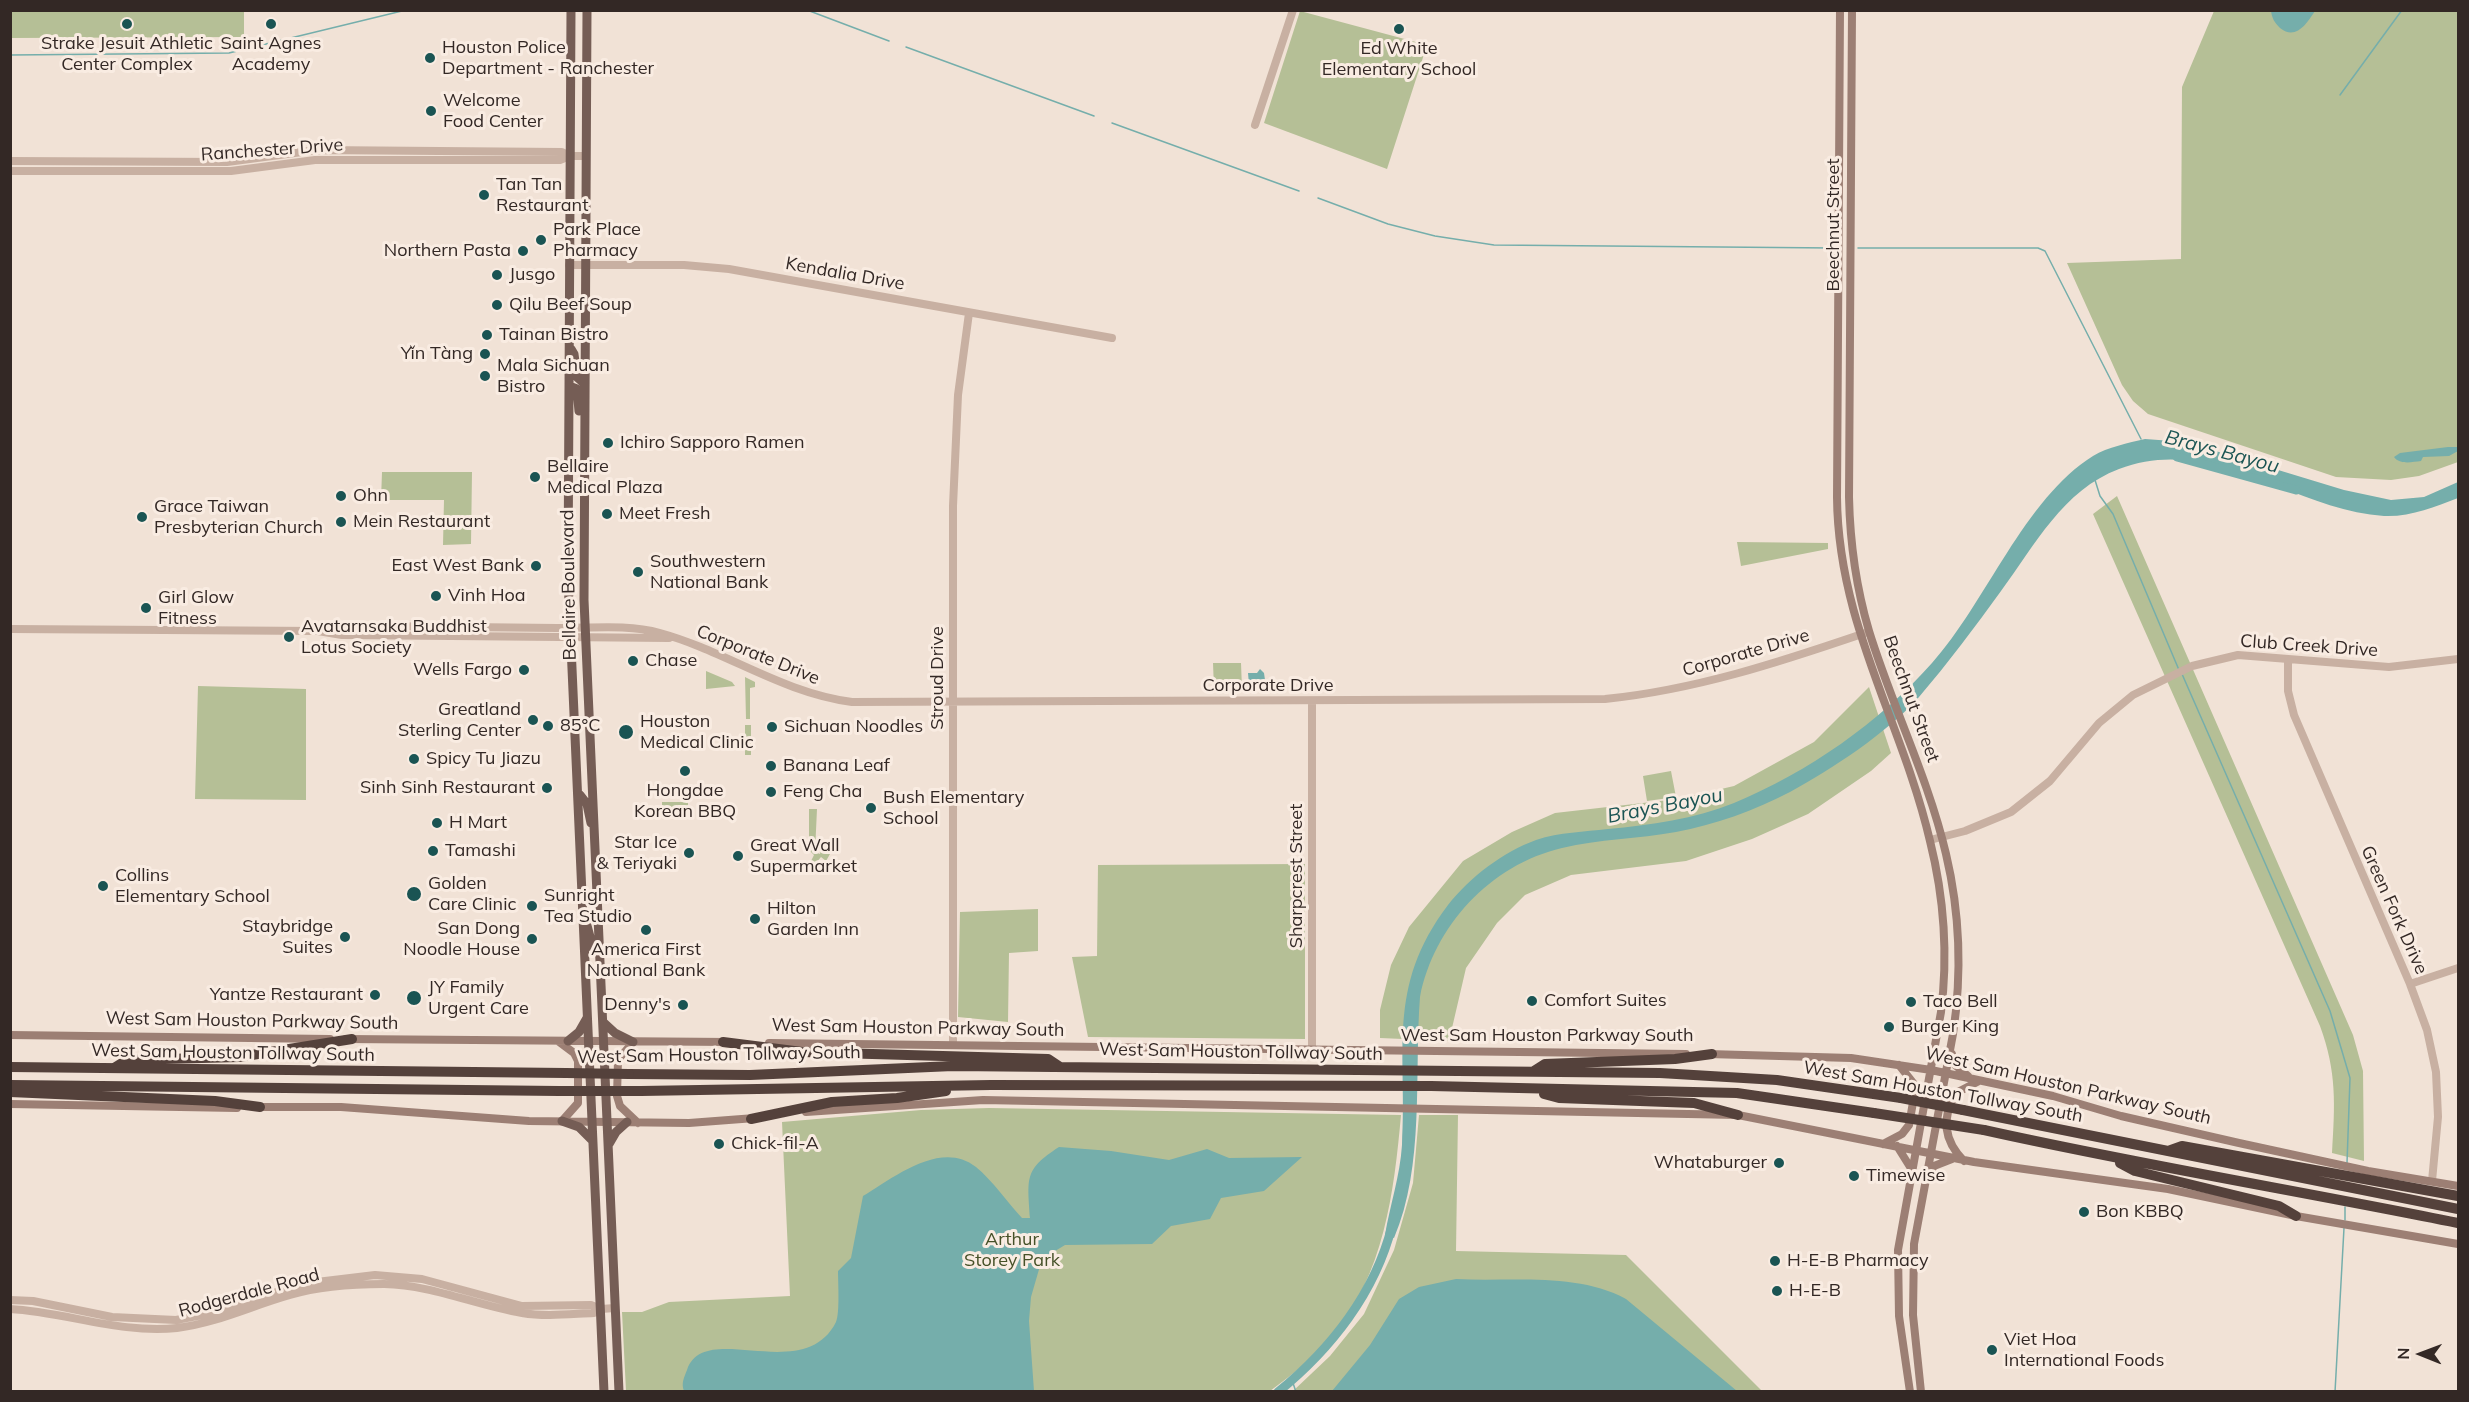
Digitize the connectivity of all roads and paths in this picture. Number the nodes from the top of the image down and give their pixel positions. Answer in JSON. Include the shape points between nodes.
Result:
{"nodes":[{"id":1,"x":571,"y":10,"type":"edge"},
{"id":2,"x":587,"y":10,"type":"edge"},
{"id":3,"x":1293,"y":10,"type":"edge"},
{"id":4,"x":1840,"y":10,"type":"edge"},
{"id":5,"x":1852,"y":10,"type":"edge"},
{"id":6,"x":1840,"y":99,"type":"junction"},
{"id":7,"x":1851,"y":99,"type":"junction"},
{"id":8,"x":1255,"y":125,"type":"dead end"},
{"id":9,"x":475,"y":150,"type":"junction"},
{"id":10,"x":300,"y":151,"type":"junction"},
{"id":11,"x":516,"y":151,"type":"junction"},
{"id":12,"x":570,"y":156,"type":"junction"},
{"id":13,"x":586,"y":156,"type":"junction"},
{"id":14,"x":43,"y":160,"type":"junction"},
{"id":15,"x":516,"y":160,"type":"junction"},
{"id":16,"x":10,"y":161,"type":"edge"},
{"id":17,"x":302,"y":161,"type":"junction"},
{"id":18,"x":475,"y":161,"type":"junction"},
{"id":19,"x":209,"y":162,"type":"junction"},
{"id":20,"x":115,"y":165,"type":"junction"},
{"id":21,"x":43,"y":170,"type":"junction"},
{"id":22,"x":10,"y":171,"type":"edge"},
{"id":23,"x":209,"y":171,"type":"junction"},
{"id":24,"x":570,"y":265,"type":"junction"},
{"id":25,"x":586,"y":265,"type":"junction"},
{"id":26,"x":969,"y":313,"type":"junction"},
{"id":27,"x":1112,"y":338,"type":"dead end"},
{"id":28,"x":569,"y":347,"type":"junction"},
{"id":29,"x":585,"y":384,"type":"junction"},
{"id":30,"x":569,"y":386,"type":"junction"},
{"id":31,"x":584,"y":449,"type":"junction"},
{"id":32,"x":1837,"y":465,"type":"junction"},
{"id":33,"x":1849,"y":465,"type":"junction"},
{"id":34,"x":568,"y":538,"type":"junction"},
{"id":35,"x":583,"y":538,"type":"junction"},
{"id":36,"x":1852,"y":551,"type":"junction"},
{"id":37,"x":1840,"y":553,"type":"junction"},
{"id":38,"x":10,"y":629,"type":"edge"},
{"id":39,"x":571,"y":632,"type":"junction"},
{"id":40,"x":586,"y":632,"type":"junction"},
{"id":41,"x":1869,"y":632,"type":"junction"},
{"id":42,"x":1859,"y":635,"type":"junction"},
{"id":43,"x":2458,"y":658,"type":"edge"},
{"id":44,"x":2288,"y":660,"type":"junction"},
{"id":45,"x":1312,"y":701,"type":"junction"},
{"id":46,"x":953,"y":702,"type":"junction"},
{"id":47,"x":1918,"y":764,"type":"junction"},
{"id":48,"x":1906,"y":768,"type":"junction"},
{"id":49,"x":579,"y":793,"type":"junction"},
{"id":50,"x":580,"y":823,"type":"junction"},
{"id":51,"x":594,"y":826,"type":"junction"},
{"id":52,"x":1942,"y":837,"type":"junction"},
{"id":53,"x":1930,"y":840,"type":"junction"},
{"id":54,"x":596,"y":864,"type":"junction"},
{"id":55,"x":584,"y":920,"type":"junction"},
{"id":56,"x":1957,"y":921,"type":"junction"},
{"id":57,"x":1943,"y":922,"type":"junction"},
{"id":58,"x":600,"y":953,"type":"junction"},
{"id":59,"x":2458,"y":968,"type":"edge"},
{"id":60,"x":2410,"y":984,"type":"junction"},
{"id":61,"x":1943,"y":999,"type":"junction"},
{"id":62,"x":1958,"y":1001,"type":"junction"},
{"id":63,"x":588,"y":1016,"type":"junction"},
{"id":64,"x":603,"y":1022,"type":"junction"},
{"id":65,"x":10,"y":1035,"type":"edge"},
{"id":66,"x":352,"y":1039,"type":"junction"},
{"id":67,"x":563,"y":1041,"type":"junction"},
{"id":68,"x":589,"y":1041,"type":"junction"},
{"id":69,"x":604,"y":1041,"type":"junction"},
{"id":70,"x":633,"y":1042,"type":"junction"},
{"id":71,"x":723,"y":1042,"type":"junction"},
{"id":72,"x":953,"y":1045,"type":"junction"},
{"id":73,"x":1935,"y":1048,"type":"junction"},
{"id":74,"x":1951,"y":1048,"type":"junction"},
{"id":75,"x":1312,"y":1051,"type":"junction"},
{"id":76,"x":1712,"y":1054,"type":"junction"},
{"id":77,"x":1901,"y":1065,"type":"junction"},
{"id":78,"x":10,"y":1067,"type":"edge"},
{"id":79,"x":1060,"y":1067,"type":"junction"},
{"id":80,"x":114,"y":1068,"type":"junction"},
{"id":81,"x":1931,"y":1070,"type":"junction"},
{"id":82,"x":1533,"y":1072,"type":"junction"},
{"id":83,"x":1946,"y":1074,"type":"junction"},
{"id":84,"x":1980,"y":1081,"type":"junction"},
{"id":85,"x":10,"y":1084,"type":"edge"},
{"id":86,"x":991,"y":1085,"type":"junction"},
{"id":87,"x":1529,"y":1090,"type":"junction"},
{"id":88,"x":10,"y":1092,"type":"edge"},
{"id":89,"x":10,"y":1104,"type":"edge"},
{"id":90,"x":260,"y":1107,"type":"junction"},
{"id":91,"x":1738,"y":1115,"type":"junction"},
{"id":92,"x":751,"y":1119,"type":"junction"},
{"id":93,"x":562,"y":1121,"type":"junction"},
{"id":94,"x":592,"y":1122,"type":"junction"},
{"id":95,"x":607,"y":1122,"type":"junction"},
{"id":96,"x":627,"y":1122,"type":"junction"},
{"id":97,"x":638,"y":1123,"type":"junction"},
{"id":98,"x":593,"y":1141,"type":"junction"},
{"id":99,"x":1883,"y":1144,"type":"junction"},
{"id":100,"x":608,"y":1146,"type":"junction"},
{"id":101,"x":1897,"y":1146,"type":"junction"},
{"id":102,"x":1916,"y":1150,"type":"junction"},
{"id":103,"x":2168,"y":1151,"type":"junction"},
{"id":104,"x":1930,"y":1153,"type":"junction"},
{"id":105,"x":2106,"y":1157,"type":"junction"},
{"id":106,"x":1954,"y":1158,"type":"junction"},
{"id":107,"x":1964,"y":1161,"type":"junction"},
{"id":108,"x":2326,"y":1167,"type":"junction"},
{"id":109,"x":1912,"y":1170,"type":"junction"},
{"id":110,"x":2360,"y":1179,"type":"junction"},
{"id":111,"x":2432,"y":1180,"type":"junction"},
{"id":112,"x":1924,"y":1183,"type":"junction"},
{"id":113,"x":2458,"y":1186,"type":"edge"},
{"id":114,"x":2458,"y":1196,"type":"edge"},
{"id":115,"x":2458,"y":1209,"type":"edge"},
{"id":116,"x":2296,"y":1216,"type":"junction"},
{"id":117,"x":2458,"y":1223,"type":"edge"},
{"id":118,"x":2458,"y":1244,"type":"edge"},
{"id":119,"x":10,"y":1300,"type":"edge"},
{"id":120,"x":50,"y":1308,"type":"junction"},
{"id":121,"x":601,"y":1308,"type":"junction"},
{"id":122,"x":615,"y":1308,"type":"junction"},
{"id":123,"x":10,"y":1309,"type":"edge"},
{"id":124,"x":1913,"y":1315,"type":"junction"},
{"id":125,"x":1899,"y":1316,"type":"junction"},
{"id":126,"x":604,"y":1392,"type":"edge"},
{"id":127,"x":619,"y":1392,"type":"edge"},
{"id":128,"x":1910,"y":1392,"type":"edge"},
{"id":129,"x":1921,"y":1392,"type":"edge"}],
"edges":[{"from":1,"to":12,"type":"main road","name":"Bellaire Boulevard"},
{"from":2,"to":13,"type":"main road","name":"Bellaire Boulevard"},
{"from":3,"to":8,"type":"street"},
{"from":4,"to":6,"type":"main road","name":"Beechnut Street"},
{"from":5,"to":7,"type":"main road","name":"Beechnut Street"},
{"from":6,"to":7,"type":"main road"},
{"from":6,"to":32,"type":"main road","name":"Beechnut Street"},
{"from":7,"to":33,"type":"main road","name":"Beechnut Street"},
{"from":9,"to":10,"type":"street","name":"Ranchester Drive"},
{"from":9,"to":11,"type":"street","name":"Ranchester Drive"},
{"from":9,"to":18,"type":"street"},
{"from":10,"to":17,"type":"street"},
{"from":10,"to":19,"type":"street","name":"Ranchester Drive"},
{"from":11,"to":12,"type":"street","name":"Ranchester Drive","via":[[560,152]]},
{"from":11,"to":15,"type":"street"},
{"from":12,"to":13,"type":"street","name":"Ranchester Drive"},
{"from":12,"to":15,"type":"street","name":"Ranchester Drive","via":[[560,160]]},
{"from":12,"to":24,"type":"main road","name":"Bellaire Boulevard"},
{"from":13,"to":25,"type":"main road","name":"Bellaire Boulevard"},
{"from":14,"to":16,"type":"street","name":"Ranchester Drive"},
{"from":14,"to":20,"type":"street","name":"Ranchester Drive"},
{"from":14,"to":21,"type":"street"},
{"from":15,"to":18,"type":"street","name":"Ranchester Drive"},
{"from":17,"to":18,"type":"street","name":"Ranchester Drive"},
{"from":17,"to":23,"type":"street","name":"Ranchester Drive","via":[[247,170]]},
{"from":19,"to":20,"type":"street","name":"Ranchester Drive"},
{"from":19,"to":23,"type":"street"},
{"from":20,"to":21,"type":"street","name":"Ranchester Drive"},
{"from":20,"to":23,"type":"street","name":"Ranchester Drive"},
{"from":21,"to":22,"type":"street","name":"Ranchester Drive"},
{"from":24,"to":25,"type":"street","name":"Kendalia Drive"},
{"from":24,"to":28,"type":"main road","name":"Bellaire Boulevard"},
{"from":25,"to":26,"type":"street","name":"Kendalia Drive","via":[[711,266]]},
{"from":25,"to":29,"type":"main road","name":"Bellaire Boulevard"},
{"from":26,"to":27,"type":"street","name":"Kendalia Drive"},
{"from":26,"to":46,"type":"street","name":"Stroud Drive","via":[[954,459]]},
{"from":28,"to":29,"type":"main road","via":[[574,354],[577,377]]},
{"from":28,"to":30,"type":"main road","name":"Bellaire Boulevard"},
{"from":29,"to":31,"type":"main road","name":"Bellaire Boulevard"},
{"from":30,"to":31,"type":"main road","via":[[578,393]]},
{"from":30,"to":34,"type":"main road","name":"Bellaire Boulevard"},
{"from":31,"to":35,"type":"main road","name":"Bellaire Boulevard"},
{"from":32,"to":33,"type":"main road"},
{"from":32,"to":37,"type":"main road","name":"Beechnut Street"},
{"from":33,"to":36,"type":"main road","name":"Beechnut Street"},
{"from":34,"to":35,"type":"main road"},
{"from":34,"to":39,"type":"main road","name":"Bellaire Boulevard"},
{"from":35,"to":40,"type":"main road","name":"Bellaire Boulevard"},
{"from":36,"to":37,"type":"main road"},
{"from":36,"to":41,"type":"main road","name":"Beechnut Street"},
{"from":37,"to":42,"type":"main road","name":"Beechnut Street"},
{"from":38,"to":39,"type":"street","name":"Corporate Drive","via":[[318,631],[342,635]]},
{"from":39,"to":40,"type":"street","name":"Corporate Drive"},
{"from":39,"to":49,"type":"main road","name":"Bellaire Boulevard"},
{"from":40,"to":46,"type":"street","name":"Corporate Drive","via":[[670,638],[727,657],[768,679],[818,696],[852,702]]},
{"from":40,"to":51,"type":"main road","name":"Bellaire Boulevard"},
{"from":41,"to":42,"type":"street","name":"Corporate Drive"},
{"from":41,"to":47,"type":"main road","name":"Beechnut Street"},
{"from":42,"to":45,"type":"street","name":"Corporate Drive","via":[[1710,682],[1622,697]]},
{"from":42,"to":48,"type":"main road","name":"Beechnut Street"},
{"from":43,"to":44,"type":"street","name":"Club Creek Drive","via":[[2389,667]]},
{"from":44,"to":52,"type":"street","name":"Club Creek Drive","via":[[2238,655],[2167,676],[2133,695],[2099,723],[2050,782],[2011,812]]},
{"from":44,"to":60,"type":"street","name":"Green Fork Drive","via":[[2288,692],[2295,716]]},
{"from":45,"to":46,"type":"street","name":"Corporate Drive"},
{"from":45,"to":75,"type":"street","name":"Sharpcrest Street"},
{"from":46,"to":72,"type":"street","name":"Stroud Drive"},
{"from":47,"to":48,"type":"main road"},
{"from":47,"to":52,"type":"main road","name":"Beechnut Street"},
{"from":48,"to":53,"type":"main road","name":"Beechnut Street"},
{"from":49,"to":50,"type":"main road","name":"Bellaire Boulevard"},
{"from":49,"to":51,"type":"main road"},
{"from":50,"to":54,"type":"main road","via":[[588,828]]},
{"from":50,"to":55,"type":"main road","name":"Bellaire Boulevard"},
{"from":51,"to":54,"type":"main road","name":"Bellaire Boulevard"},
{"from":52,"to":53,"type":"street","name":"Club Creek Drive"},
{"from":52,"to":56,"type":"main road","name":"Beechnut Street"},
{"from":53,"to":57,"type":"main road","name":"Beechnut Street"},
{"from":54,"to":58,"type":"main road","name":"Bellaire Boulevard"},
{"from":55,"to":58,"type":"main road","via":[[589,925],[593,948]]},
{"from":55,"to":63,"type":"main road","name":"Bellaire Boulevard"},
{"from":56,"to":57,"type":"main road"},
{"from":56,"to":62,"type":"main road","name":"Beechnut Street"},
{"from":57,"to":61,"type":"main road","name":"Beechnut Street"},
{"from":58,"to":64,"type":"main road","name":"Bellaire Boulevard"},
{"from":59,"to":60,"type":"street"},
{"from":60,"to":111,"type":"street","name":"Green Fork Drive","via":[[2427,1030],[2436,1072],[2438,1117]]},
{"from":61,"to":62,"type":"main road"},
{"from":61,"to":73,"type":"main road","name":"Beechnut Street"},
{"from":62,"to":74,"type":"main road","name":"Beechnut Street"},
{"from":63,"to":67,"type":"main road","via":[[579,1032]]},
{"from":63,"to":68,"type":"main road","name":"Bellaire Boulevard"},
{"from":64,"to":69,"type":"main road","name":"Bellaire Boulevard"},
{"from":64,"to":70,"type":"main road","via":[[615,1034]]},
{"from":65,"to":66,"type":"main road","name":"West Sam Houston Parkway South"},
{"from":66,"to":67,"type":"main road","name":"West Sam Houston Parkway South"},
{"from":66,"to":80,"type":"highway","via":[[239,1057],[127,1060]]},
{"from":67,"to":68,"type":"main road","name":"West Sam Houston Parkway South"},
{"from":67,"to":93,"type":"main road","via":[[574,1053],[579,1070],[578,1104]]},
{"from":68,"to":69,"type":"main road","name":"West Sam Houston Parkway South"},
{"from":68,"to":94,"type":"main road","name":"Bellaire Boulevard"},
{"from":69,"to":70,"type":"main road","name":"West Sam Houston Parkway South"},
{"from":69,"to":95,"type":"main road","name":"Bellaire Boulevard"},
{"from":70,"to":71,"type":"main road","name":"West Sam Houston Parkway South"},
{"from":70,"to":97,"type":"main road","via":[[618,1060],[618,1096],[625,1112]]},
{"from":71,"to":72,"type":"main road","name":"West Sam Houston Parkway South"},
{"from":71,"to":79,"type":"highway","via":[[802,1052],[1047,1059]]},
{"from":72,"to":75,"type":"main road","name":"West Sam Houston Parkway South"},
{"from":73,"to":77,"type":"main road","via":[[1924,1061]]},
{"from":73,"to":81,"type":"main road","name":"Beechnut Street"},
{"from":74,"to":83,"type":"main road","name":"Beechnut Street"},
{"from":74,"to":84,"type":"main road","via":[[1953,1063],[1960,1071]]},
{"from":75,"to":76,"type":"main road","name":"West Sam Houston Parkway South"},
{"from":76,"to":77,"type":"main road","name":"West Sam Houston Parkway South","via":[[1801,1055]]},
{"from":76,"to":82,"type":"highway","via":[[1545,1064]]},
{"from":77,"to":81,"type":"main road","name":"West Sam Houston Parkway South"},
{"from":77,"to":99,"type":"main road","via":[[1915,1091],[1908,1125],[1902,1134]]},
{"from":78,"to":80,"type":"highway","name":"West Sam Houston Tollway South"},
{"from":79,"to":80,"type":"highway","name":"West Sam Houston Tollway South","bridge":true,"via":[[944,1066],[770,1074]]},
{"from":79,"to":82,"type":"highway","name":"West Sam Houston Tollway South"},
{"from":81,"to":83,"type":"main road","name":"West Sam Houston Parkway South"},
{"from":81,"to":102,"type":"main road","name":"Beechnut Street"},
{"from":82,"to":103,"type":"highway","name":"West Sam Houston Tollway South","bridge":true,"via":[[1748,1077],[1826,1085]]},
{"from":83,"to":84,"type":"main road","name":"West Sam Houston Parkway South"},
{"from":83,"to":104,"type":"main road","name":"Beechnut Street"},
{"from":84,"to":107,"type":"main road","via":[[1956,1094],[1950,1111],[1948,1142]]},
{"from":84,"to":108,"type":"main road","name":"West Sam Houston Parkway South","via":[[2053,1096]]},
{"from":85,"to":86,"type":"highway","name":"West Sam Houston Tollway South","bridge":true,"via":[[641,1092]]},
{"from":86,"to":87,"type":"highway","name":"West Sam Houston Tollway South","via":[[1431,1086]]},
{"from":86,"to":92,"type":"highway","via":[[832,1102]]},
{"from":87,"to":91,"type":"highway","via":[[1559,1098],[1694,1103]]},
{"from":87,"to":105,"type":"highway","name":"West Sam Houston Tollway South","bridge":true,"via":[[1737,1094],[1984,1130]]},
{"from":88,"to":90,"type":"highway","via":[[215,1101]]},
{"from":89,"to":90,"type":"main road"},
{"from":90,"to":93,"type":"main road","via":[[340,1107],[456,1118]]},
{"from":91,"to":92,"type":"main road","via":[[983,1100]]},
{"from":91,"to":99,"type":"main road"},
{"from":92,"to":97,"type":"main road"},
{"from":93,"to":94,"type":"main road"},
{"from":93,"to":98,"type":"main road","via":[[579,1127]]},
{"from":94,"to":95,"type":"main road"},
{"from":94,"to":98,"type":"main road","name":"Bellaire Boulevard"},
{"from":95,"to":96,"type":"main road"},
{"from":95,"to":100,"type":"main road","name":"Bellaire Boulevard"},
{"from":96,"to":97,"type":"main road"},
{"from":96,"to":100,"type":"main road"},
{"from":98,"to":121,"type":"main road","name":"Bellaire Boulevard"},
{"from":99,"to":101,"type":"main road"},
{"from":100,"to":122,"type":"main road","name":"Bellaire Boulevard"},
{"from":101,"to":102,"type":"main road"},
{"from":101,"to":109,"type":"main road"},
{"from":102,"to":104,"type":"main road"},
{"from":102,"to":109,"type":"main road","name":"Beechnut Street"},
{"from":103,"to":108,"type":"highway","via":[[2182,1146]]},
{"from":103,"to":110,"type":"highway","name":"West Sam Houston Tollway South","via":[[2333,1184]]},
{"from":104,"to":106,"type":"main road"},
{"from":104,"to":112,"type":"main road","name":"Beechnut Street"},
{"from":105,"to":116,"type":"highway","via":[[2135,1171],[2279,1206]]},
{"from":105,"to":117,"type":"highway","name":"West Sam Houston Tollway South"},
{"from":106,"to":107,"type":"main road"},
{"from":106,"to":112,"type":"main road","via":[[1934,1166]]},
{"from":107,"to":116,"type":"main road","via":[[2168,1189]]},
{"from":108,"to":110,"type":"highway"},
{"from":109,"to":125,"type":"main road","name":"Beechnut Street","via":[[1898,1250]]},
{"from":110,"to":111,"type":"main road"},
{"from":110,"to":114,"type":"highway"},
{"from":110,"to":115,"type":"highway","name":"West Sam Houston Tollway South"},
{"from":111,"to":113,"type":"main road"},
{"from":112,"to":124,"type":"main road","name":"Beechnut Street","via":[[1914,1244]]},
{"from":116,"to":118,"type":"main road"},
{"from":119,"to":120,"type":"street","name":"Rodgerdale Road"},
{"from":120,"to":121,"type":"street","name":"Rodgerdale Road","via":[[145,1325],[176,1324],[291,1286],[375,1275],[506,1306]]},
{"from":120,"to":123,"type":"street","name":"Rodgerdale Road"},
{"from":121,"to":122,"type":"street","name":"Rodgerdale Road"},
{"from":121,"to":126,"type":"main road","name":"Bellaire Boulevard"},
{"from":122,"to":127,"type":"main road","name":"Bellaire Boulevard"},
{"from":124,"to":125,"type":"main road"},
{"from":124,"to":129,"type":"main road","name":"Beechnut Street"},
{"from":125,"to":128,"type":"main road","name":"Beechnut Street"}]}
